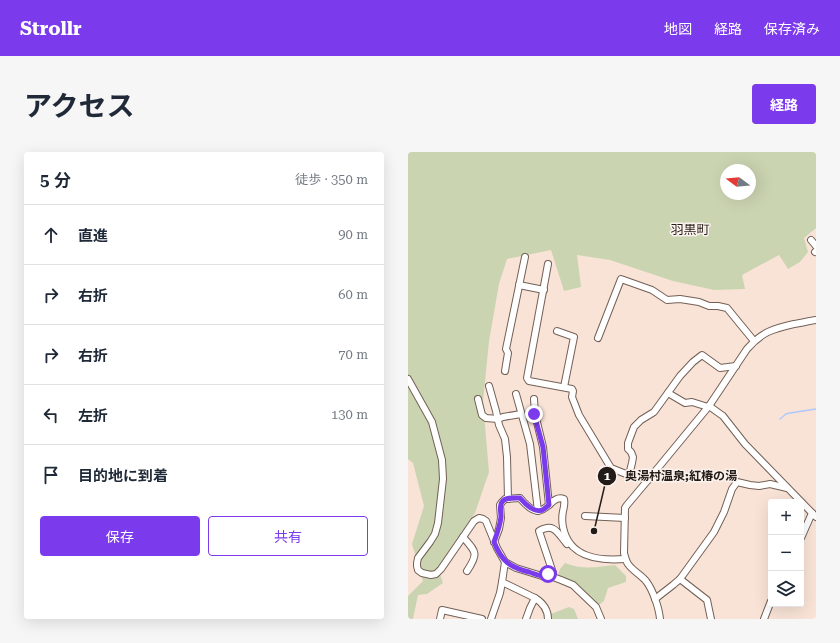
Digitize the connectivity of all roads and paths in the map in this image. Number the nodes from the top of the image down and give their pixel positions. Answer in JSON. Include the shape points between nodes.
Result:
{"nodes":[{"id":1,"x":811,"y":240,"type":"dead end"},
{"id":2,"x":816,"y":250,"type":"edge"},
{"id":3,"x":525,"y":257,"type":"dead end"},
{"id":4,"x":548,"y":264,"type":"dead end"},
{"id":5,"x":519,"y":285,"type":"junction"},
{"id":6,"x":544,"y":290,"type":"junction"},
{"id":7,"x":816,"y":320,"type":"edge"},
{"id":8,"x":557,"y":331,"type":"dead end"},
{"id":9,"x":598,"y":338,"type":"dead end"},
{"id":10,"x":754,"y":341,"type":"junction"},
{"id":11,"x":736,"y":366,"type":"junction"},
{"id":12,"x":505,"y":371,"type":"dead end"},
{"id":13,"x":408,"y":379,"type":"edge"},
{"id":14,"x":489,"y":386,"type":"dead end"},
{"id":15,"x":564,"y":387,"type":"junction"},
{"id":16,"x":668,"y":393,"type":"junction"},
{"id":17,"x":516,"y":394,"type":"dead end"},
{"id":18,"x":478,"y":399,"type":"dead end"},
{"id":19,"x":534,"y":399,"type":"dead end"},
{"id":20,"x":708,"y":407,"type":"junction"},
{"id":21,"x":521,"y":414,"type":"junction"},
{"id":22,"x":498,"y":419,"type":"junction"},
{"id":23,"x":539,"y":432,"type":"junction"},
{"id":24,"x":527,"y":434,"type":"junction"},
{"id":25,"x":629,"y":475,"type":"junction"},
{"id":26,"x":648,"y":480,"type":"junction"},
{"id":27,"x":787,"y":488,"type":"junction"},
{"id":28,"x":508,"y":499,"type":"junction"},
{"id":29,"x":549,"y":505,"type":"junction"},
{"id":30,"x":538,"y":511,"type":"junction"},
{"id":31,"x":814,"y":514,"type":"edge"},
{"id":32,"x":584,"y":516,"type":"dead end"},
{"id":33,"x":624,"y":518,"type":"junction"},
{"id":34,"x":803,"y":535,"type":"edge"},
{"id":35,"x":463,"y":537,"type":"junction"},
{"id":36,"x":494,"y":542,"type":"junction"},
{"id":37,"x":578,"y":552,"type":"junction"},
{"id":38,"x":625,"y":558,"type":"junction"},
{"id":39,"x":506,"y":562,"type":"junction"},
{"id":40,"x":467,"y":571,"type":"dead end"},
{"id":41,"x":542,"y":576,"type":"junction"},
{"id":42,"x":680,"y":579,"type":"junction"},
{"id":43,"x":502,"y":582,"type":"junction"},
{"id":44,"x":535,"y":598,"type":"junction"},
{"id":45,"x":655,"y":599,"type":"junction"},
{"id":46,"x":769,"y":607,"type":"edge"},
{"id":47,"x":440,"y":619,"type":"edge"},
{"id":48,"x":482,"y":619,"type":"edge"},
{"id":49,"x":491,"y":619,"type":"edge"},
{"id":50,"x":526,"y":619,"type":"edge"},
{"id":51,"x":548,"y":619,"type":"edge"},
{"id":52,"x":601,"y":619,"type":"edge"},
{"id":53,"x":660,"y":619,"type":"edge"},
{"id":54,"x":711,"y":619,"type":"edge"},
{"id":55,"x":764,"y":619,"type":"edge"}],
"edges":[{"from":1,"to":2,"type":"street"},
{"from":3,"to":5,"type":"street"},
{"from":4,"to":6,"type":"street"},
{"from":5,"to":6,"type":"street"},
{"from":5,"to":12,"type":"street","via":[[506,349],[508,353]]},
{"from":6,"to":15,"type":"street","via":[[528,378],[529,381]]},
{"from":7,"to":10,"type":"street","via":[[776,328]]},
{"from":8,"to":15,"type":"street","via":[[574,337]]},
{"from":9,"to":10,"type":"street","via":[[621,279],[652,290],[667,300],[680,299],[727,308]]},
{"from":10,"to":11,"type":"street"},
{"from":11,"to":16,"type":"street","via":[[720,368],[702,355],[680,376]]},
{"from":11,"to":20,"type":"street"},
{"from":13,"to":35,"type":"street","via":[[432,422],[442,460],[443,479],[435,534],[418,558],[418,570],[426,574],[436,574]]},
{"from":14,"to":22,"type":"street"},
{"from":15,"to":25,"type":"street","via":[[572,389],[572,397],[579,415],[611,468]]},
{"from":16,"to":20,"type":"street","via":[[685,403],[692,402]]},
{"from":16,"to":25,"type":"street","via":[[654,412],[634,427],[630,435],[628,448],[633,457]]},
{"from":17,"to":21,"type":"street"},
{"from":18,"to":22,"type":"street","via":[[482,415]]},
{"from":19,"to":23,"type":"street","via":[[534,414]]},
{"from":20,"to":26,"type":"street"},
{"from":20,"to":27,"type":"street","via":[[723,416],[745,444]]},
{"from":21,"to":22,"type":"street"},
{"from":21,"to":24,"type":"street"},
{"from":22,"to":28,"type":"street","via":[[506,445]]},
{"from":23,"to":24,"type":"street"},
{"from":23,"to":29,"type":"street"},
{"from":24,"to":30,"type":"street"},
{"from":25,"to":26,"type":"street"},
{"from":26,"to":33,"type":"street","via":[[625,508]]},
{"from":27,"to":31,"type":"street"},
{"from":27,"to":42,"type":"street","via":[[737,482],[714,532]]},
{"from":28,"to":30,"type":"street","via":[[520,498]]},
{"from":28,"to":36,"type":"street","via":[[500,505],[501,518]]},
{"from":29,"to":30,"type":"street"},
{"from":29,"to":37,"type":"street","via":[[559,498],[564,499],[563,527],[567,538]]},
{"from":31,"to":34,"type":"street"},
{"from":32,"to":33,"type":"street"},
{"from":33,"to":38,"type":"street"},
{"from":35,"to":36,"type":"street","via":[[479,518],[486,521]]},
{"from":35,"to":40,"type":"street","via":[[475,554],[474,561]]},
{"from":36,"to":39,"type":"street"},
{"from":37,"to":38,"type":"street","via":[[602,560]]},
{"from":37,"to":41,"type":"street","via":[[573,550],[557,530],[547,528],[539,531],[554,573]]},
{"from":38,"to":45,"type":"street","via":[[628,565],[647,582]]},
{"from":39,"to":41,"type":"street"},
{"from":39,"to":43,"type":"street"},
{"from":41,"to":52,"type":"street","via":[[573,585],[596,608]]},
{"from":42,"to":45,"type":"street"},
{"from":42,"to":54,"type":"street","via":[[707,600]]},
{"from":43,"to":44,"type":"street"},
{"from":43,"to":49,"type":"street"},
{"from":44,"to":50,"type":"street"},
{"from":44,"to":51,"type":"street","via":[[546,608]]},
{"from":45,"to":53,"type":"street"},
{"from":46,"to":55,"type":"street"},
{"from":47,"to":48,"type":"street","via":[[442,610]]}]}
